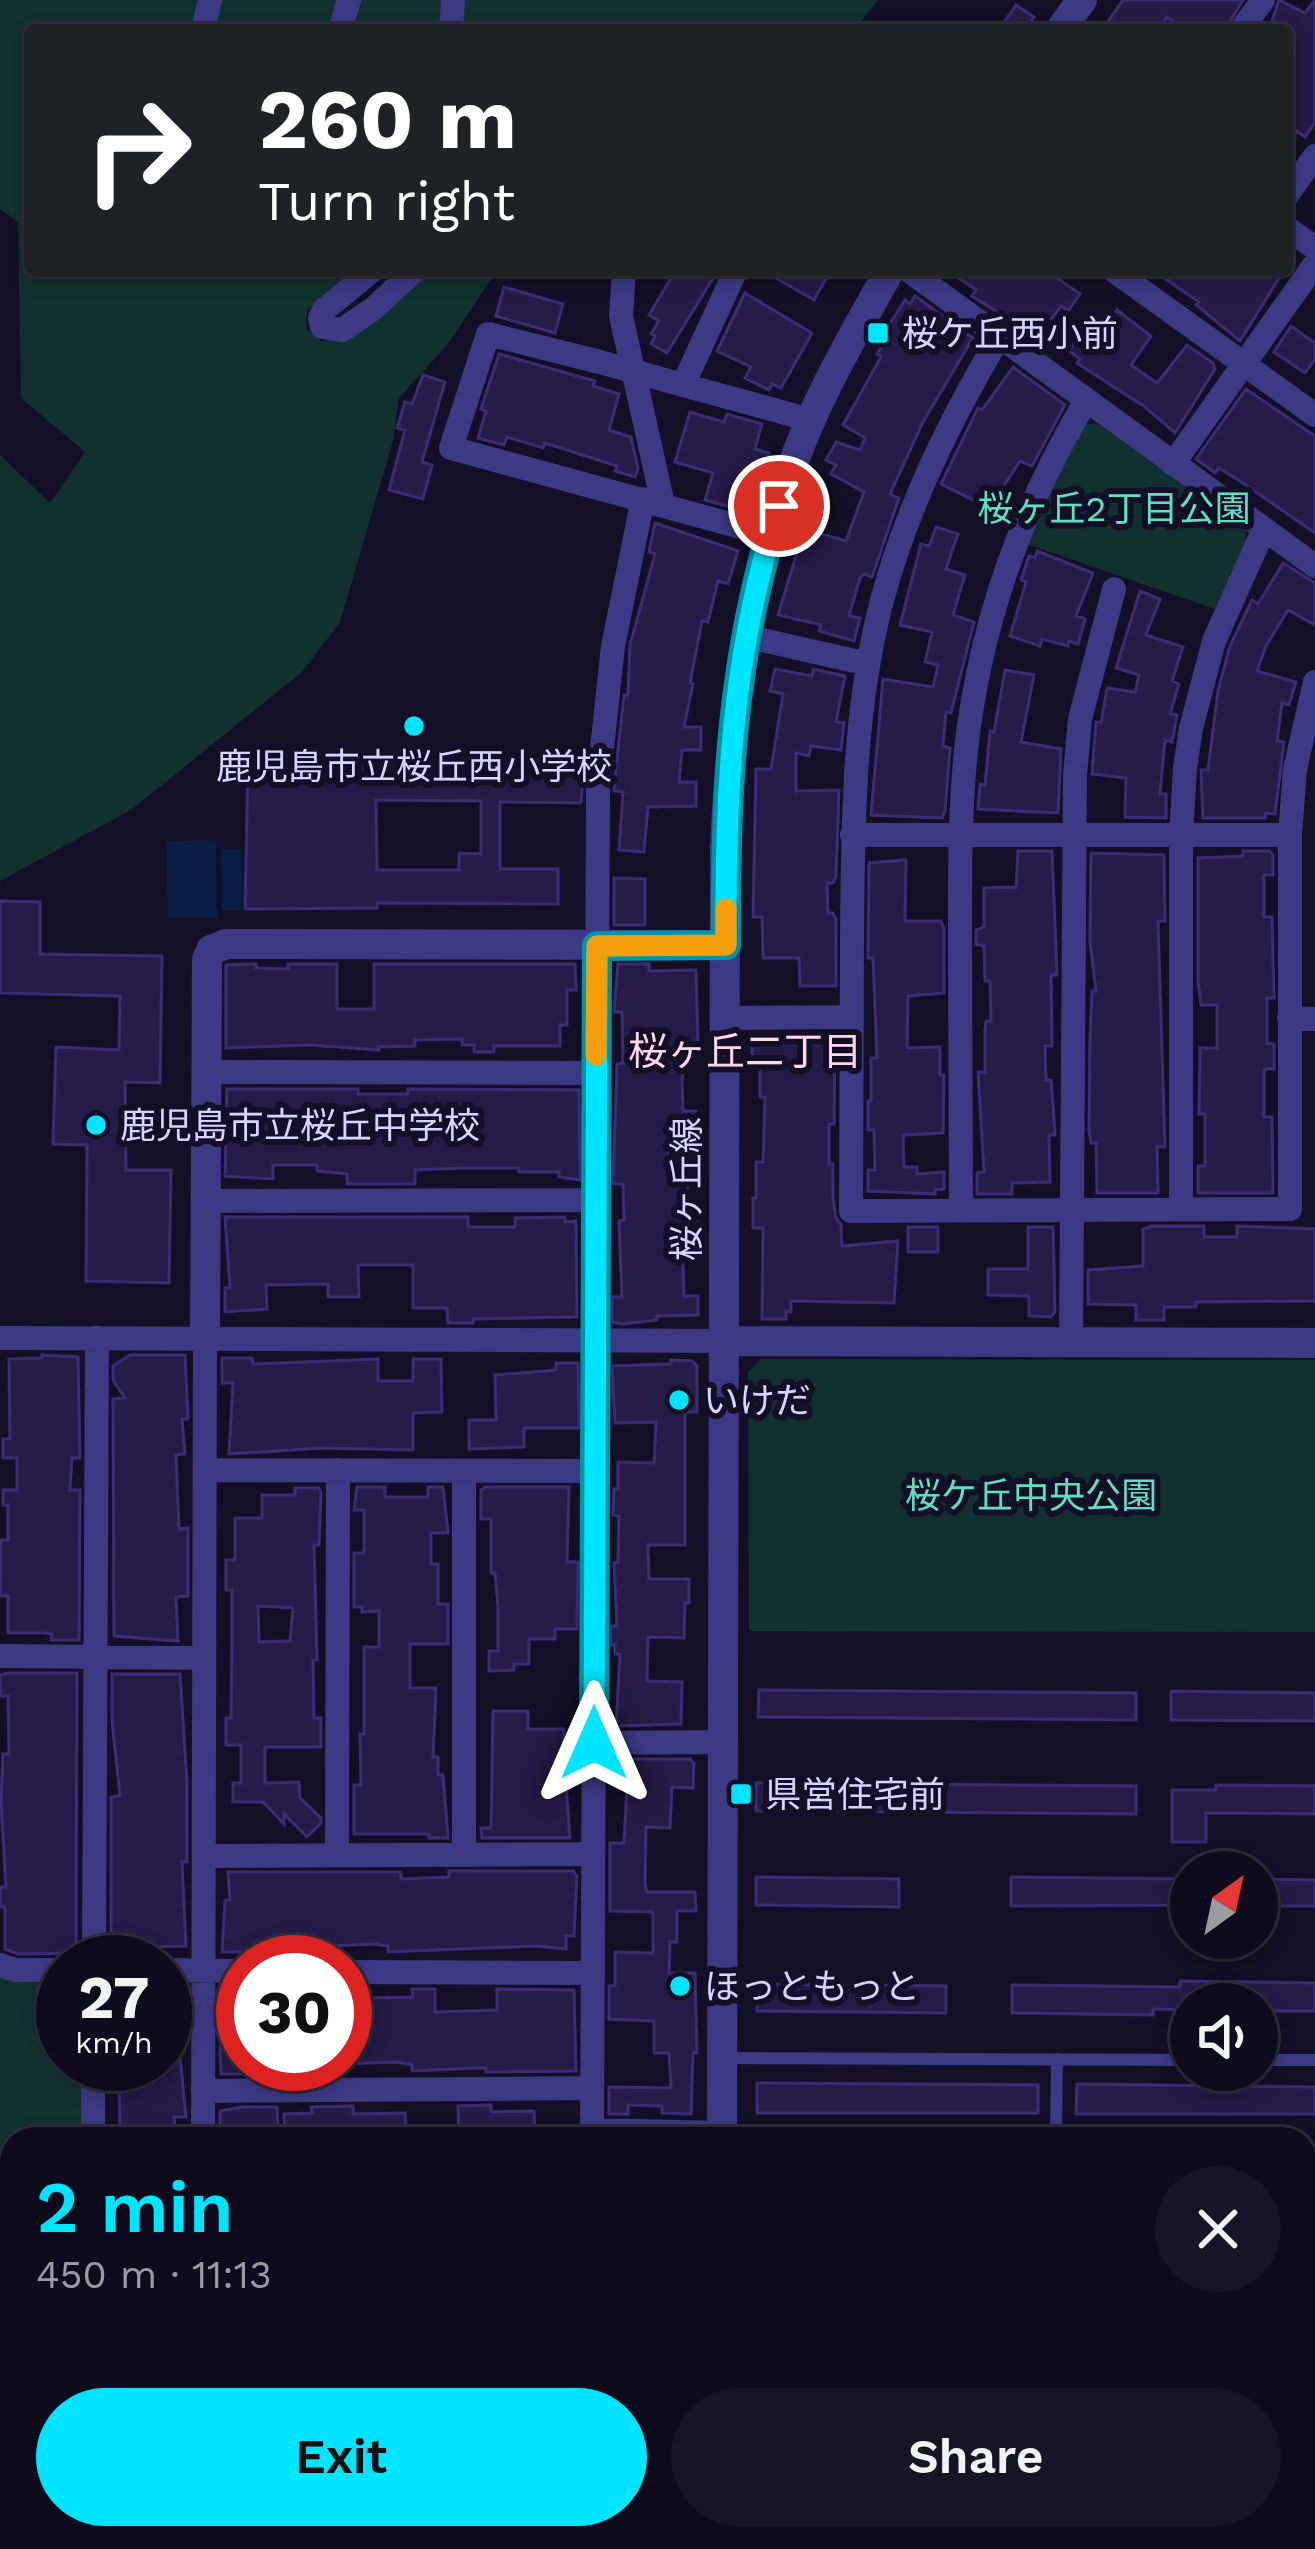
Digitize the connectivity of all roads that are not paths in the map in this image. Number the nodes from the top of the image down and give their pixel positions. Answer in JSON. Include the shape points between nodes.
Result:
{"nodes":[{"id":1,"x":1315,"y":156,"type":"edge"},
{"id":2,"x":1293,"y":187,"type":"edge"},
{"id":3,"x":1315,"y":265,"type":"edge"},
{"id":4,"x":366,"y":276,"type":"edge"},
{"id":5,"x":409,"y":276,"type":"edge"},
{"id":6,"x":623,"y":276,"type":"edge"},
{"id":7,"x":733,"y":276,"type":"edge"},
{"id":8,"x":887,"y":276,"type":"edge"},
{"id":9,"x":917,"y":276,"type":"edge"},
{"id":10,"x":1121,"y":276,"type":"edge"},
{"id":11,"x":998,"y":339,"type":"junction"},
{"id":12,"x":1244,"y":364,"type":"junction"},
{"id":13,"x":683,"y":385,"type":"junction"},
{"id":14,"x":1086,"y":401,"type":"junction"},
{"id":15,"x":1315,"y":415,"type":"edge"},
{"id":16,"x":811,"y":420,"type":"junction"},
{"id":17,"x":1173,"y":464,"type":"junction"},
{"id":18,"x":653,"y":502,"type":"junction"},
{"id":19,"x":1264,"y":529,"type":"junction"},
{"id":20,"x":770,"y":535,"type":"junction"},
{"id":21,"x":1315,"y":566,"type":"edge"},
{"id":22,"x":1114,"y":590,"type":"dead end"},
{"id":23,"x":745,"y":636,"type":"junction"},
{"id":24,"x":868,"y":664,"type":"junction"},
{"id":25,"x":1315,"y":682,"type":"edge"},
{"id":26,"x":853,"y":835,"type":"junction"},
{"id":27,"x":960,"y":835,"type":"junction"},
{"id":28,"x":1072,"y":835,"type":"junction"},
{"id":29,"x":1181,"y":835,"type":"junction"},
{"id":30,"x":1290,"y":835,"type":"junction"},
{"id":31,"x":726,"y":945,"type":"junction"},
{"id":32,"x":597,"y":946,"type":"junction"},
{"id":33,"x":852,"y":1017,"type":"junction"},
{"id":34,"x":725,"y":1018,"type":"junction"},
{"id":35,"x":1302,"y":1018,"type":"edge"},
{"id":36,"x":207,"y":1072,"type":"junction"},
{"id":37,"x":596,"y":1073,"type":"junction"},
{"id":38,"x":596,"y":1200,"type":"junction"},
{"id":39,"x":206,"y":1201,"type":"junction"},
{"id":40,"x":1180,"y":1209,"type":"junction"},
{"id":41,"x":961,"y":1210,"type":"junction"},
{"id":42,"x":1071,"y":1210,"type":"junction"},
{"id":43,"x":205,"y":1337,"type":"junction"},
{"id":44,"x":0,"y":1338,"type":"edge"},
{"id":45,"x":97,"y":1338,"type":"junction"},
{"id":46,"x":595,"y":1340,"type":"junction"},
{"id":47,"x":724,"y":1341,"type":"junction"},
{"id":48,"x":1071,"y":1342,"type":"junction"},
{"id":49,"x":1315,"y":1342,"type":"edge"},
{"id":50,"x":205,"y":1470,"type":"junction"},
{"id":51,"x":338,"y":1470,"type":"junction"},
{"id":52,"x":464,"y":1471,"type":"junction"},
{"id":53,"x":595,"y":1472,"type":"junction"},
{"id":54,"x":0,"y":1656,"type":"edge"},
{"id":55,"x":95,"y":1657,"type":"junction"},
{"id":56,"x":204,"y":1658,"type":"junction"},
{"id":57,"x":723,"y":1742,"type":"junction"},
{"id":58,"x":594,"y":1743,"type":"junction"},
{"id":59,"x":593,"y":1854,"type":"junction"},
{"id":60,"x":337,"y":1855,"type":"junction"},
{"id":61,"x":464,"y":1855,"type":"junction"},
{"id":62,"x":204,"y":1856,"type":"junction"},
{"id":63,"x":94,"y":1935,"type":"edge"},
{"id":64,"x":0,"y":1965,"type":"edge"},
{"id":65,"x":36,"y":1970,"type":"edge"},
{"id":66,"x":192,"y":1971,"type":"edge"},
{"id":67,"x":203,"y":1971,"type":"junction"},
{"id":68,"x":216,"y":1971,"type":"edge"},
{"id":69,"x":372,"y":1972,"type":"edge"},
{"id":70,"x":593,"y":1973,"type":"junction"},
{"id":71,"x":722,"y":2058,"type":"junction"},
{"id":72,"x":1057,"y":2059,"type":"junction"},
{"id":73,"x":1170,"y":2060,"type":"edge"},
{"id":74,"x":1278,"y":2060,"type":"edge"},
{"id":75,"x":1315,"y":2060,"type":"edge"},
{"id":76,"x":592,"y":2088,"type":"junction"},
{"id":77,"x":94,"y":2091,"type":"edge"},
{"id":78,"x":203,"y":2091,"type":"junction"},
{"id":79,"x":93,"y":2127,"type":"edge"},
{"id":80,"x":203,"y":2127,"type":"edge"},
{"id":81,"x":592,"y":2127,"type":"edge"},
{"id":82,"x":722,"y":2127,"type":"edge"},
{"id":83,"x":1056,"y":2127,"type":"edge"}],
"edges":[{"from":1,"to":2,"type":"street"},
{"from":3,"to":12,"type":"street"},
{"from":4,"to":5,"type":"street","via":[[324,310],[322,327],[342,330]]},
{"from":6,"to":18,"type":"street","via":[[620,316]]},
{"from":7,"to":13,"type":"street"},
{"from":8,"to":16,"type":"street","name":"桜ヶ丘線"},
{"from":9,"to":11,"type":"street"},
{"from":10,"to":12,"type":"street"},
{"from":11,"to":14,"type":"street"},
{"from":11,"to":24,"type":"street","via":[[916,498]]},
{"from":12,"to":15,"type":"street"},
{"from":12,"to":17,"type":"street"},
{"from":13,"to":16,"type":"street"},
{"from":13,"to":18,"type":"street","bridge":true,"via":[[488,334],[451,448]]},
{"from":14,"to":17,"type":"street"},
{"from":14,"to":27,"type":"street","via":[[1033,501],[991,619],[969,726]]},
{"from":16,"to":20,"type":"street","name":"桜ヶ丘線"},
{"from":17,"to":19,"type":"street"},
{"from":18,"to":20,"type":"street"},
{"from":18,"to":32,"type":"street","via":[[621,594],[602,730]]},
{"from":19,"to":21,"type":"street"},
{"from":19,"to":29,"type":"street","via":[[1200,691]]},
{"from":20,"to":23,"type":"street","name":"桜ヶ丘線"},
{"from":22,"to":28,"type":"street","via":[[1080,718]]},
{"from":23,"to":24,"type":"street"},
{"from":23,"to":31,"type":"street","name":"桜ヶ丘線","via":[[728,772]]},
{"from":24,"to":26,"type":"street"},
{"from":25,"to":30,"type":"street"},
{"from":26,"to":27,"type":"street"},
{"from":26,"to":33,"type":"street"},
{"from":27,"to":28,"type":"street"},
{"from":27,"to":41,"type":"street"},
{"from":28,"to":29,"type":"street"},
{"from":28,"to":42,"type":"street"},
{"from":29,"to":30,"type":"street"},
{"from":29,"to":40,"type":"street"},
{"from":30,"to":35,"type":"street"},
{"from":31,"to":32,"type":"street"},
{"from":31,"to":34,"type":"street","name":"桜ヶ丘線"},
{"from":32,"to":36,"type":"street","via":[[218,946],[207,958]]},
{"from":32,"to":37,"type":"street"},
{"from":33,"to":34,"type":"street"},
{"from":33,"to":41,"type":"street","via":[[851,1211]]},
{"from":34,"to":47,"type":"street","name":"桜ヶ丘線"},
{"from":35,"to":40,"type":"street","via":[[1290,1208]]},
{"from":36,"to":37,"type":"street"},
{"from":36,"to":39,"type":"street"},
{"from":37,"to":38,"type":"street"},
{"from":38,"to":39,"type":"street"},
{"from":38,"to":46,"type":"street"},
{"from":39,"to":43,"type":"street"},
{"from":40,"to":42,"type":"street"},
{"from":41,"to":42,"type":"street"},
{"from":42,"to":48,"type":"street"},
{"from":43,"to":45,"type":"street"},
{"from":43,"to":46,"type":"street"},
{"from":43,"to":50,"type":"street"},
{"from":44,"to":45,"type":"street"},
{"from":45,"to":55,"type":"street"},
{"from":46,"to":47,"type":"street"},
{"from":46,"to":53,"type":"street"},
{"from":47,"to":48,"type":"street"},
{"from":47,"to":57,"type":"street","name":"桜ヶ丘線"},
{"from":48,"to":49,"type":"street"},
{"from":50,"to":51,"type":"street"},
{"from":50,"to":56,"type":"street"},
{"from":51,"to":52,"type":"street"},
{"from":51,"to":60,"type":"street"},
{"from":52,"to":53,"type":"street"},
{"from":52,"to":61,"type":"street"},
{"from":53,"to":58,"type":"street"},
{"from":54,"to":55,"type":"street"},
{"from":55,"to":56,"type":"street"},
{"from":55,"to":63,"type":"street"},
{"from":56,"to":62,"type":"street"},
{"from":57,"to":58,"type":"street"},
{"from":57,"to":71,"type":"street","name":"桜ヶ丘線"},
{"from":58,"to":59,"type":"street"},
{"from":59,"to":61,"type":"street"},
{"from":59,"to":70,"type":"street"},
{"from":60,"to":61,"type":"street"},
{"from":60,"to":62,"type":"street"},
{"from":62,"to":67,"type":"street"},
{"from":64,"to":65,"type":"street"},
{"from":66,"to":67,"type":"street"},
{"from":67,"to":68,"type":"street"},
{"from":67,"to":78,"type":"street"},
{"from":69,"to":70,"type":"street"},
{"from":70,"to":76,"type":"street"},
{"from":71,"to":72,"type":"lane"},
{"from":71,"to":82,"type":"street","name":"桜ヶ丘線"},
{"from":72,"to":73,"type":"lane"},
{"from":72,"to":83,"type":"lane"},
{"from":74,"to":75,"type":"lane"},
{"from":76,"to":78,"type":"street"},
{"from":76,"to":81,"type":"street"},
{"from":77,"to":79,"type":"street"},
{"from":78,"to":80,"type":"street"}]}
